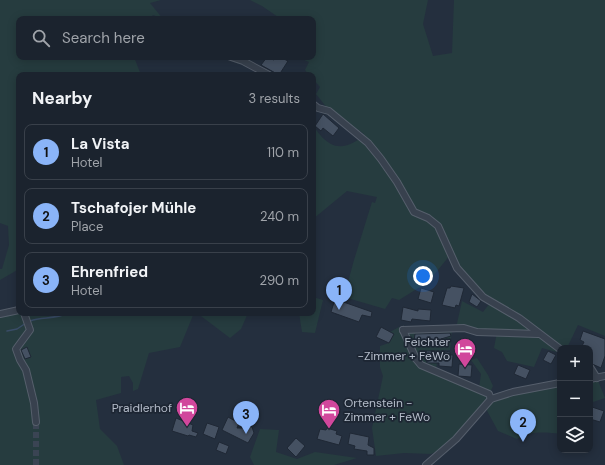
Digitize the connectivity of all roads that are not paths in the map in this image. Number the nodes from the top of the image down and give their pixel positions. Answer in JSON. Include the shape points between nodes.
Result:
{"nodes":[{"id":1,"x":240,"y":60,"type":"edge"},
{"id":2,"x":263,"y":72,"type":"edge"},
{"id":3,"x":316,"y":106,"type":"edge"},
{"id":4,"x":16,"y":311,"type":"edge"},
{"id":5,"x":0,"y":314,"type":"edge"},
{"id":6,"x":25,"y":316,"type":"edge"},
{"id":7,"x":538,"y":334,"type":"junction"},
{"id":8,"x":557,"y":347,"type":"edge"},
{"id":9,"x":593,"y":372,"type":"edge"},
{"id":10,"x":605,"y":376,"type":"edge"},
{"id":11,"x":597,"y":378,"type":"junction"},
{"id":12,"x":593,"y":379,"type":"edge"},
{"id":13,"x":557,"y":384,"type":"edge"},
{"id":14,"x":491,"y":399,"type":"junction"},
{"id":15,"x":36,"y":422,"type":"tunnel mouth"},
{"id":16,"x":426,"y":465,"type":"edge"}],
"edges":[{"from":1,"to":2,"type":"street"},
{"from":3,"to":7,"type":"street","via":[[329,111],[372,148],[397,182],[414,212],[438,226],[457,268],[483,297],[519,318]]},
{"from":4,"to":5,"type":"street"},
{"from":6,"to":15,"type":"street","via":[[30,330],[16,349],[26,370]]},
{"from":7,"to":8,"type":"street"},
{"from":7,"to":14,"type":"street","via":[[477,332],[464,328],[403,330],[420,364],[479,389],[489,394]]},
{"from":9,"to":11,"type":"street"},
{"from":10,"to":11,"type":"street"},
{"from":11,"to":12,"type":"street"},
{"from":13,"to":14,"type":"street","via":[[512,392]]},
{"from":14,"to":16,"type":"street","via":[[456,439]]}]}
